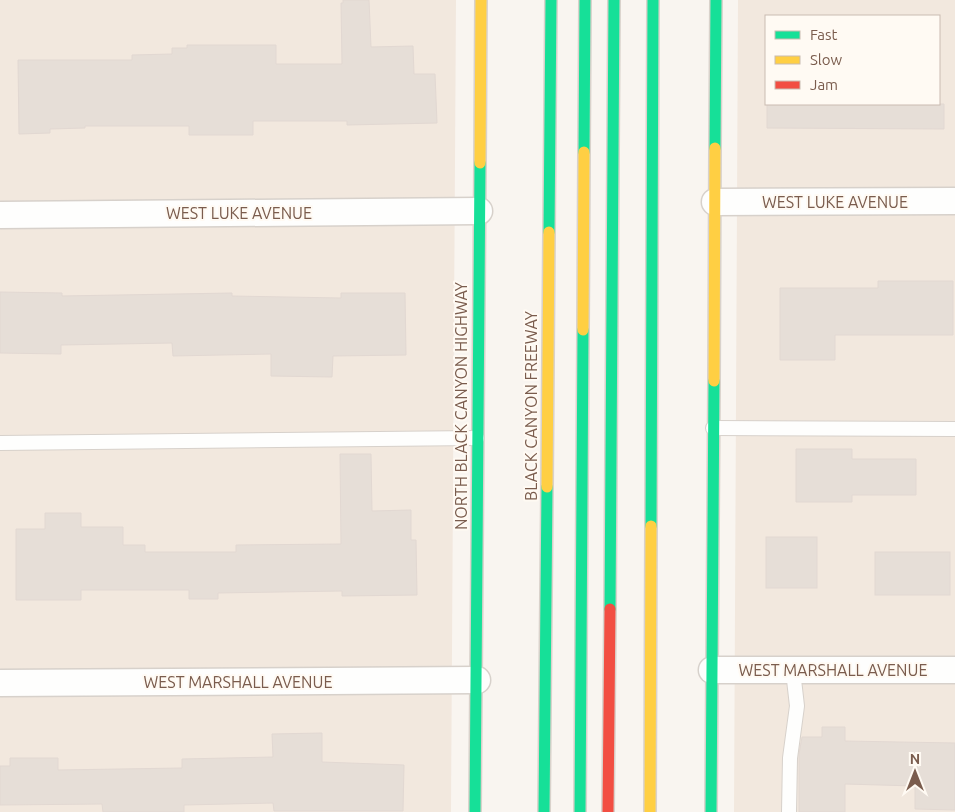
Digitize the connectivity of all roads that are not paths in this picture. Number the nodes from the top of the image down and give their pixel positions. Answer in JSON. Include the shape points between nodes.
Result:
{"nodes":[{"id":1,"x":481,"y":0,"type":"edge"},
{"id":2,"x":551,"y":0,"type":"edge"},
{"id":3,"x":585,"y":0,"type":"edge"},
{"id":4,"x":614,"y":0,"type":"edge"},
{"id":5,"x":653,"y":0,"type":"edge"},
{"id":6,"x":716,"y":0,"type":"edge"},
{"id":7,"x":955,"y":201,"type":"edge"},
{"id":8,"x":714,"y":202,"type":"junction"},
{"id":9,"x":479,"y":211,"type":"junction"},
{"id":10,"x":0,"y":215,"type":"edge"},
{"id":11,"x":713,"y":428,"type":"junction"},
{"id":12,"x":955,"y":429,"type":"edge"},
{"id":13,"x":477,"y":438,"type":"junction"},
{"id":14,"x":0,"y":443,"type":"edge"},
{"id":15,"x":712,"y":670,"type":"junction"},
{"id":16,"x":955,"y":670,"type":"edge"},
{"id":17,"x":793,"y":671,"type":"junction"},
{"id":18,"x":477,"y":680,"type":"junction"},
{"id":19,"x":0,"y":683,"type":"edge"},
{"id":20,"x":475,"y":812,"type":"edge"},
{"id":21,"x":544,"y":812,"type":"edge"},
{"id":22,"x":580,"y":812,"type":"edge"},
{"id":23,"x":608,"y":812,"type":"edge"},
{"id":24,"x":650,"y":812,"type":"edge"},
{"id":25,"x":711,"y":812,"type":"edge"},
{"id":26,"x":789,"y":812,"type":"edge"}],
"edges":[{"from":1,"to":9,"type":"main road","name":"NORTH BLACK CANYON HIGHWAY"},
{"from":2,"to":21,"type":"main road","name":"BLACK CANYON FREEWAY"},
{"from":3,"to":22,"type":"main road"},
{"from":4,"to":23,"type":"main road"},
{"from":5,"to":24,"type":"main road"},
{"from":6,"to":8,"type":"main road"},
{"from":7,"to":8,"type":"street","name":"WEST LUKE AVENUE"},
{"from":8,"to":11,"type":"main road"},
{"from":9,"to":10,"type":"street","name":"WEST LUKE AVENUE"},
{"from":9,"to":13,"type":"main road","name":"NORTH BLACK CANYON HIGHWAY"},
{"from":11,"to":12,"type":"lane"},
{"from":11,"to":15,"type":"main road"},
{"from":13,"to":14,"type":"lane"},
{"from":13,"to":18,"type":"main road","name":"NORTH BLACK CANYON HIGHWAY"},
{"from":15,"to":17,"type":"street","name":"WEST MARSHALL AVENUE"},
{"from":15,"to":25,"type":"main road"},
{"from":16,"to":17,"type":"street","name":"WEST MARSHALL AVENUE"},
{"from":17,"to":26,"type":"lane","via":[[797,706],[790,758]]},
{"from":18,"to":19,"type":"street","name":"WEST MARSHALL AVENUE"},
{"from":18,"to":20,"type":"main road","name":"NORTH BLACK CANYON HIGHWAY"}]}
